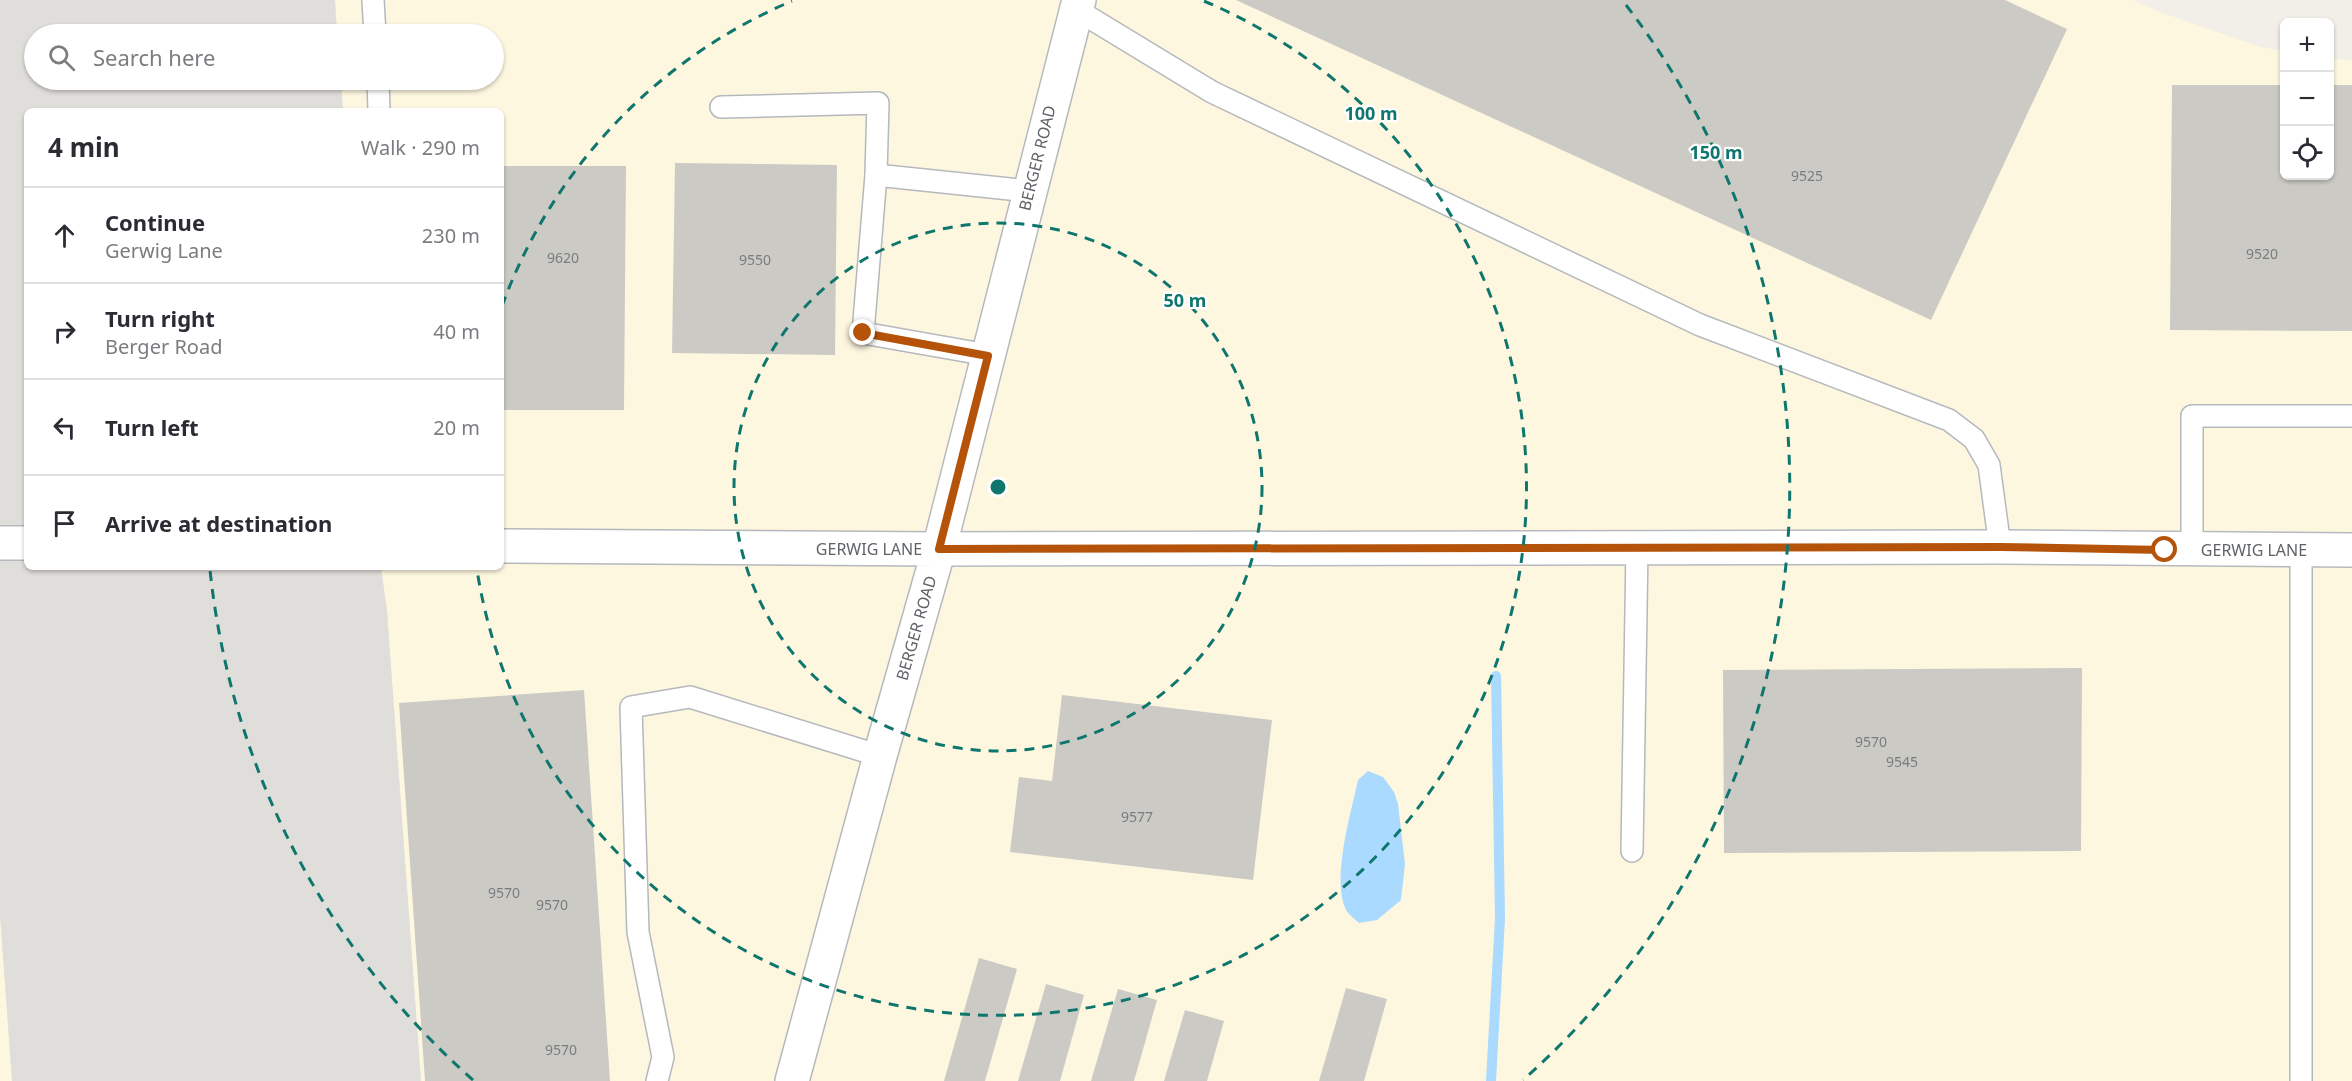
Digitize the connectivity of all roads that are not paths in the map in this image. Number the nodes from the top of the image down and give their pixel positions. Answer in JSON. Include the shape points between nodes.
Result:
{"nodes":[{"id":1,"x":373,"y":0,"type":"edge"},
{"id":2,"x":1078,"y":5,"type":"edge"},
{"id":3,"x":374,"y":24,"type":"edge"},
{"id":4,"x":378,"y":90,"type":"edge"},
{"id":5,"x":721,"y":107,"type":"dead end"},
{"id":6,"x":379,"y":108,"type":"edge"},
{"id":7,"x":876,"y":175,"type":"junction"},
{"id":8,"x":1029,"y":191,"type":"junction"},
{"id":9,"x":988,"y":356,"type":"junction"},
{"id":10,"x":2352,"y":416,"type":"edge"},
{"id":11,"x":0,"y":543,"type":"edge"},
{"id":12,"x":24,"y":543,"type":"edge"},
{"id":13,"x":504,"y":546,"type":"edge"},
{"id":14,"x":2000,"y":547,"type":"junction"},
{"id":15,"x":939,"y":549,"type":"junction"},
{"id":16,"x":1637,"y":549,"type":"junction"},
{"id":17,"x":2192,"y":550,"type":"junction"},
{"id":18,"x":2301,"y":550,"type":"junction"},
{"id":19,"x":2352,"y":550,"type":"edge"},
{"id":20,"x":880,"y":756,"type":"junction"},
{"id":21,"x":1632,"y":851,"type":"dead end"},
{"id":22,"x":657,"y":1081,"type":"edge"},
{"id":23,"x":792,"y":1081,"type":"edge"},
{"id":24,"x":2301,"y":1081,"type":"edge"}],
"edges":[{"from":1,"to":3,"type":"lane"},
{"from":2,"to":8,"type":"street","name":"BERGER ROAD"},
{"from":2,"to":14,"type":"lane","via":[[1212,92],[1683,317],[1949,420],[1974,439],[1989,465]]},
{"from":4,"to":6,"type":"lane"},
{"from":5,"to":7,"type":"lane","via":[[878,103]]},
{"from":7,"to":8,"type":"lane"},
{"from":7,"to":9,"type":"lane","via":[[863,333]]},
{"from":8,"to":9,"type":"street","name":"BERGER ROAD"},
{"from":9,"to":15,"type":"street","name":"BERGER ROAD"},
{"from":10,"to":17,"type":"lane","via":[[2192,416]]},
{"from":11,"to":12,"type":"street"},
{"from":13,"to":15,"type":"street","name":"GERWIG LANE"},
{"from":14,"to":16,"type":"street","name":"GERWIG LANE"},
{"from":14,"to":17,"type":"street","name":"GERWIG LANE"},
{"from":15,"to":16,"type":"street","name":"GERWIG LANE"},
{"from":15,"to":20,"type":"street","name":"BERGER ROAD"},
{"from":16,"to":21,"type":"lane"},
{"from":17,"to":18,"type":"street","name":"GERWIG LANE"},
{"from":18,"to":19,"type":"street","name":"GERWIG LANE"},
{"from":18,"to":24,"type":"lane"},
{"from":20,"to":22,"type":"lane","via":[[690,697],[631,707],[638,933],[663,1057]]},
{"from":20,"to":23,"type":"street","name":"BERGER ROAD"}]}
